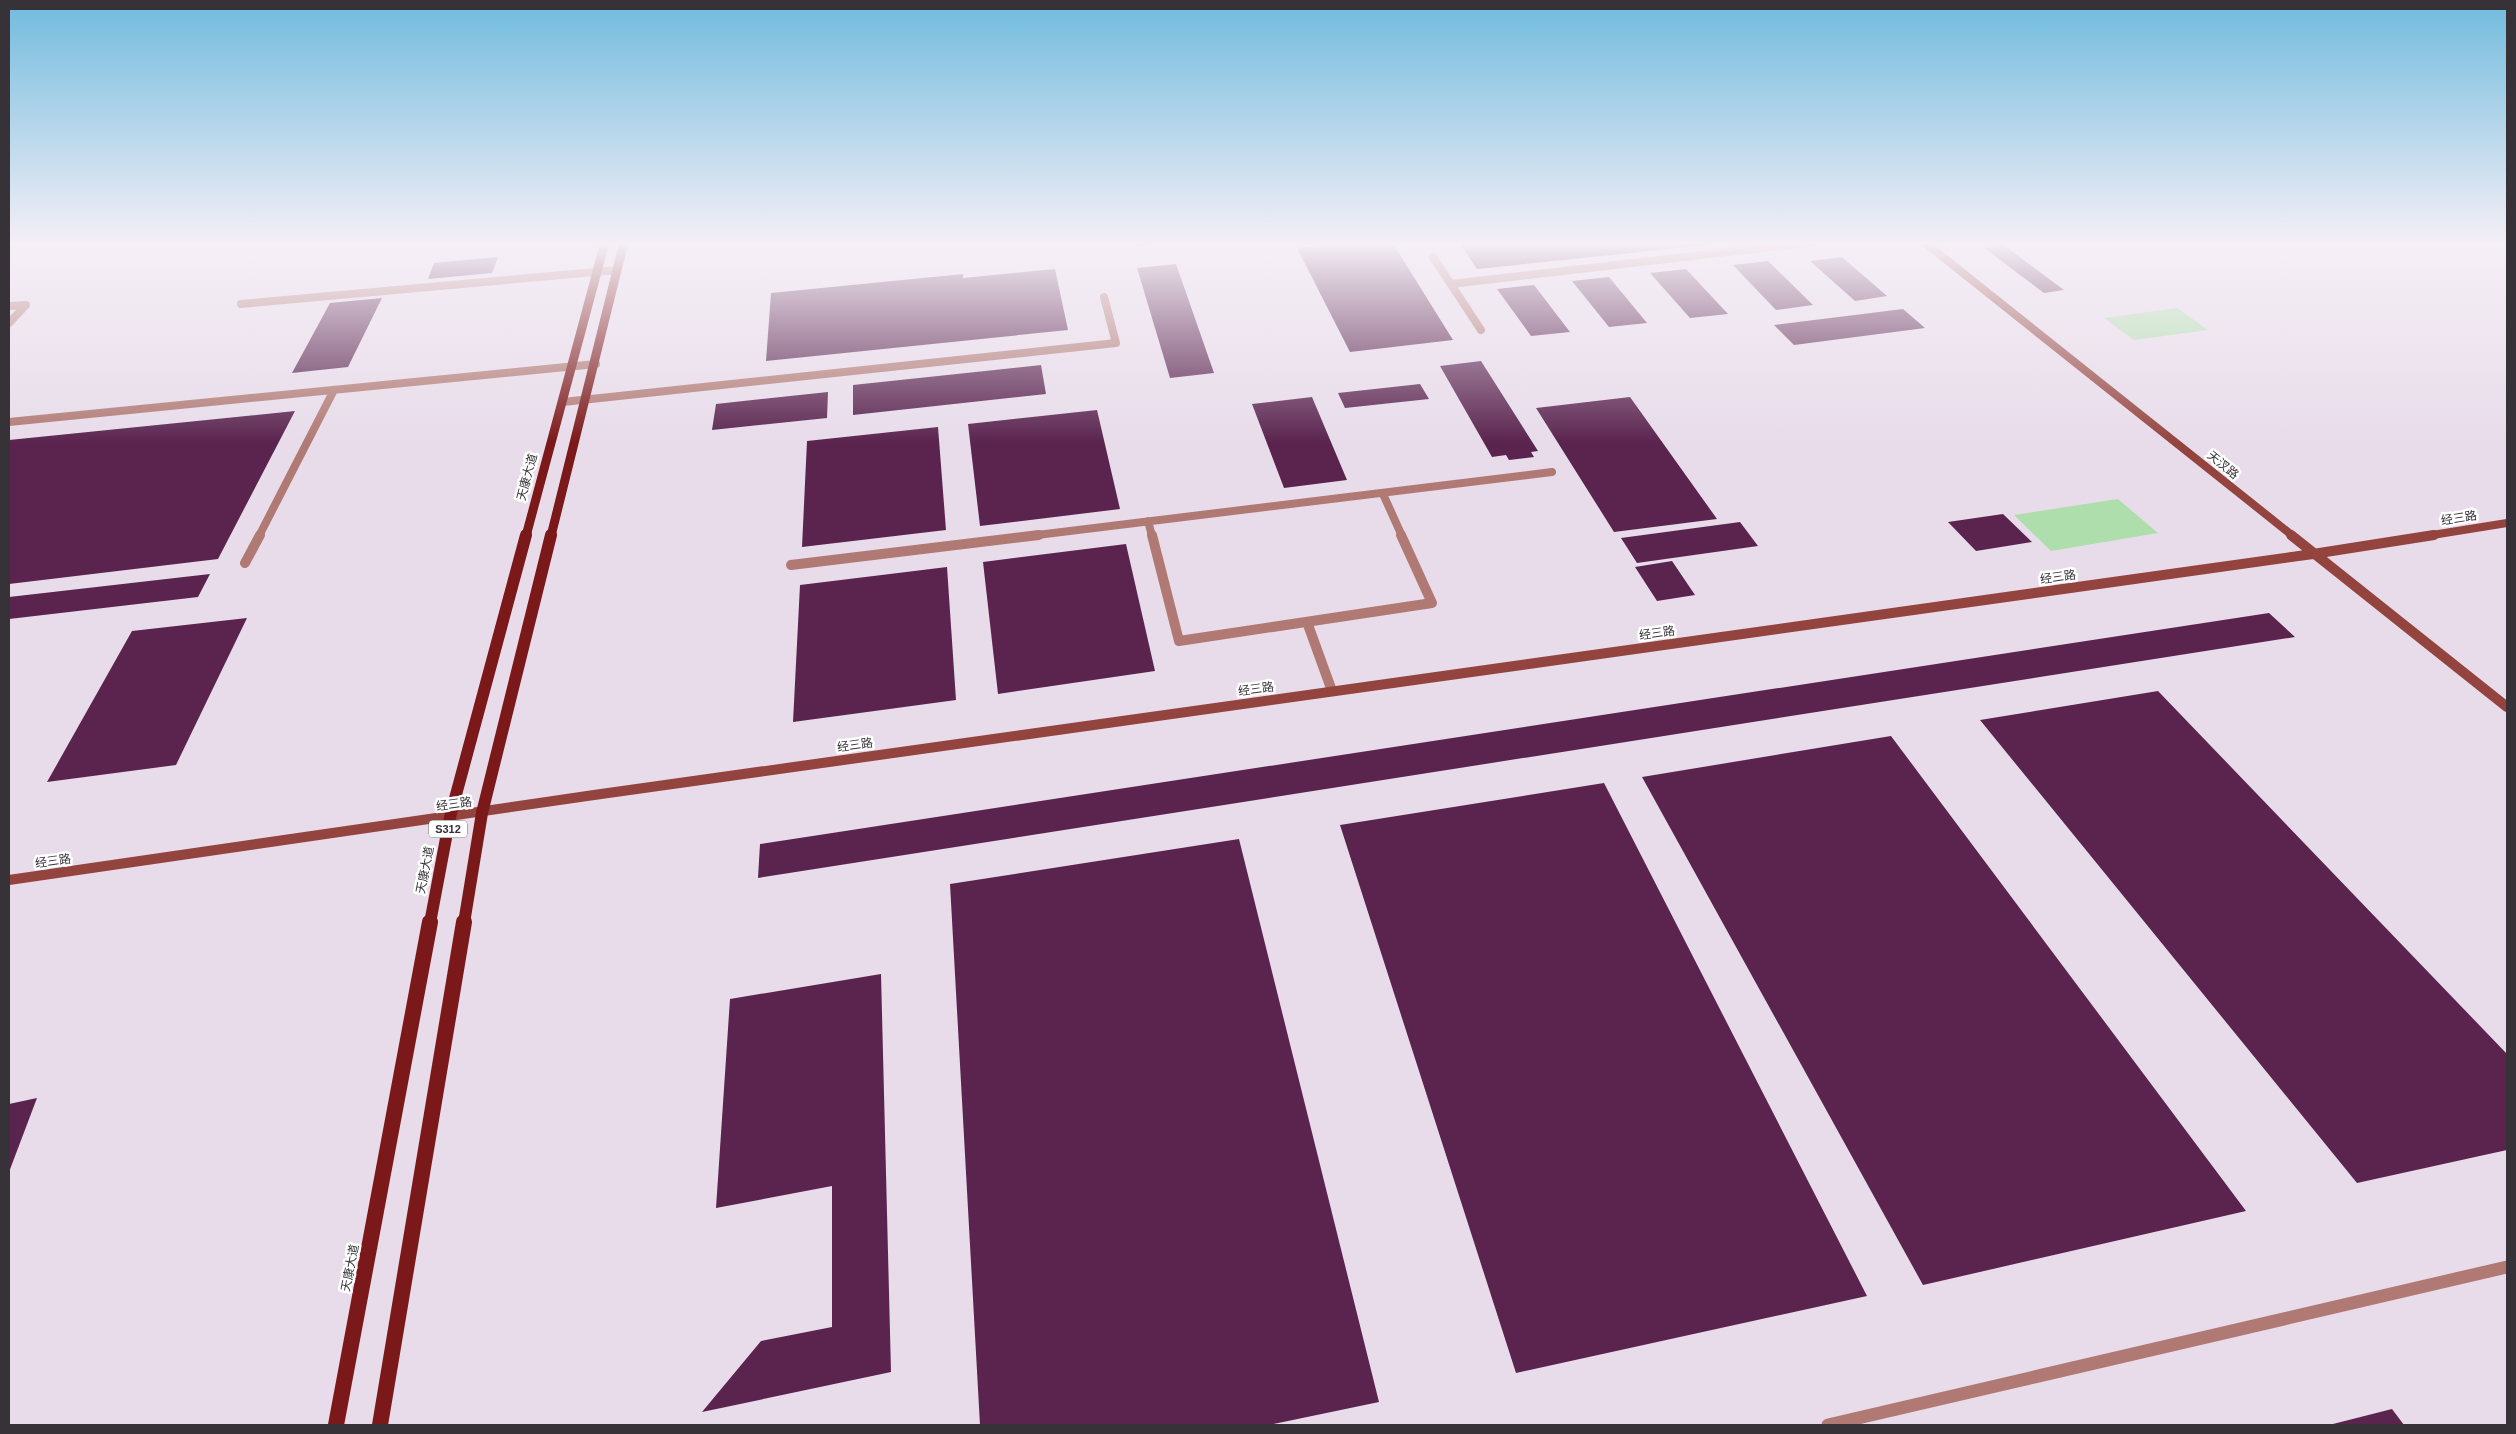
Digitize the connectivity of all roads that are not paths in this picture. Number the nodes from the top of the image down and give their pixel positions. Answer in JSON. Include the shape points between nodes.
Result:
{"nodes":[{"id":1,"x":22,"y":309,"type":"edge"},
{"id":2,"x":588,"y":309,"type":"edge"},
{"id":3,"x":608,"y":309,"type":"edge"},
{"id":4,"x":1107,"y":309,"type":"edge"},
{"id":5,"x":1467,"y":309,"type":"edge"},
{"id":6,"x":2007,"y":309,"type":"edge"},
{"id":7,"x":9,"y":323,"type":"edge"},
{"id":8,"x":1481,"y":330,"type":"dead end"},
{"id":9,"x":596,"y":364,"type":"junction"},
{"id":10,"x":573,"y":366,"type":"junction"},
{"id":11,"x":334,"y":390,"type":"junction"},
{"id":12,"x":587,"y":400,"type":"junction"},
{"id":13,"x":563,"y":402,"type":"junction"},
{"id":14,"x":9,"y":422,"type":"edge"},
{"id":15,"x":1552,"y":472,"type":"dead end"},
{"id":16,"x":1383,"y":494,"type":"junction"},
{"id":17,"x":1148,"y":521,"type":"junction"},
{"id":18,"x":2507,"y":523,"type":"edge"},
{"id":19,"x":2313,"y":554,"type":"junction"},
{"id":20,"x":245,"y":563,"type":"dead end"},
{"id":21,"x":791,"y":565,"type":"dead end"},
{"id":22,"x":1307,"y":622,"type":"junction"},
{"id":23,"x":1332,"y":691,"type":"junction"},
{"id":24,"x":2507,"y":707,"type":"edge"},
{"id":25,"x":482,"y":813,"type":"junction"},
{"id":26,"x":450,"y":818,"type":"junction"},
{"id":27,"x":9,"y":880,"type":"edge"},
{"id":28,"x":2507,"y":1267,"type":"edge"},
{"id":29,"x":336,"y":1425,"type":"edge"},
{"id":30,"x":380,"y":1425,"type":"edge"},
{"id":31,"x":1828,"y":1425,"type":"edge"}],
"edges":[{"from":1,"to":7,"type":"lane"},
{"from":2,"to":10,"type":"main road","name":"天康大道","number":"S312"},
{"from":3,"to":9,"type":"main road","number":"S312"},
{"from":4,"to":12,"type":"lane","via":[[1116,343]]},
{"from":5,"to":8,"type":"lane"},
{"from":6,"to":19,"type":"street","name":"天汊路"},
{"from":9,"to":10,"type":"lane"},
{"from":9,"to":12,"type":"main road","number":"S312"},
{"from":10,"to":11,"type":"lane"},
{"from":10,"to":13,"type":"main road","name":"天康大道","number":"S312"},
{"from":11,"to":14,"type":"lane"},
{"from":11,"to":20,"type":"lane"},
{"from":12,"to":13,"type":"lane"},
{"from":12,"to":25,"type":"main road","number":"S312"},
{"from":13,"to":26,"type":"main road","name":"天康大道","number":"S312"},
{"from":15,"to":16,"type":"lane"},
{"from":16,"to":17,"type":"lane"},
{"from":16,"to":22,"type":"lane","via":[[1432,603]]},
{"from":17,"to":21,"type":"lane"},
{"from":17,"to":22,"type":"lane","via":[[1179,641]]},
{"from":18,"to":19,"type":"street","name":"经三路"},
{"from":19,"to":23,"type":"street","name":"经三路"},
{"from":19,"to":24,"type":"street","name":"天汊路"},
{"from":22,"to":23,"type":"lane"},
{"from":23,"to":25,"type":"street","name":"经三路","via":[[603,793]]},
{"from":25,"to":26,"type":"street","name":"经三路"},
{"from":25,"to":30,"type":"main road","number":"S312"},
{"from":26,"to":27,"type":"street","name":"经三路"},
{"from":26,"to":29,"type":"main road","name":"天康大道","number":"S312"},
{"from":28,"to":31,"type":"lane"}]}
